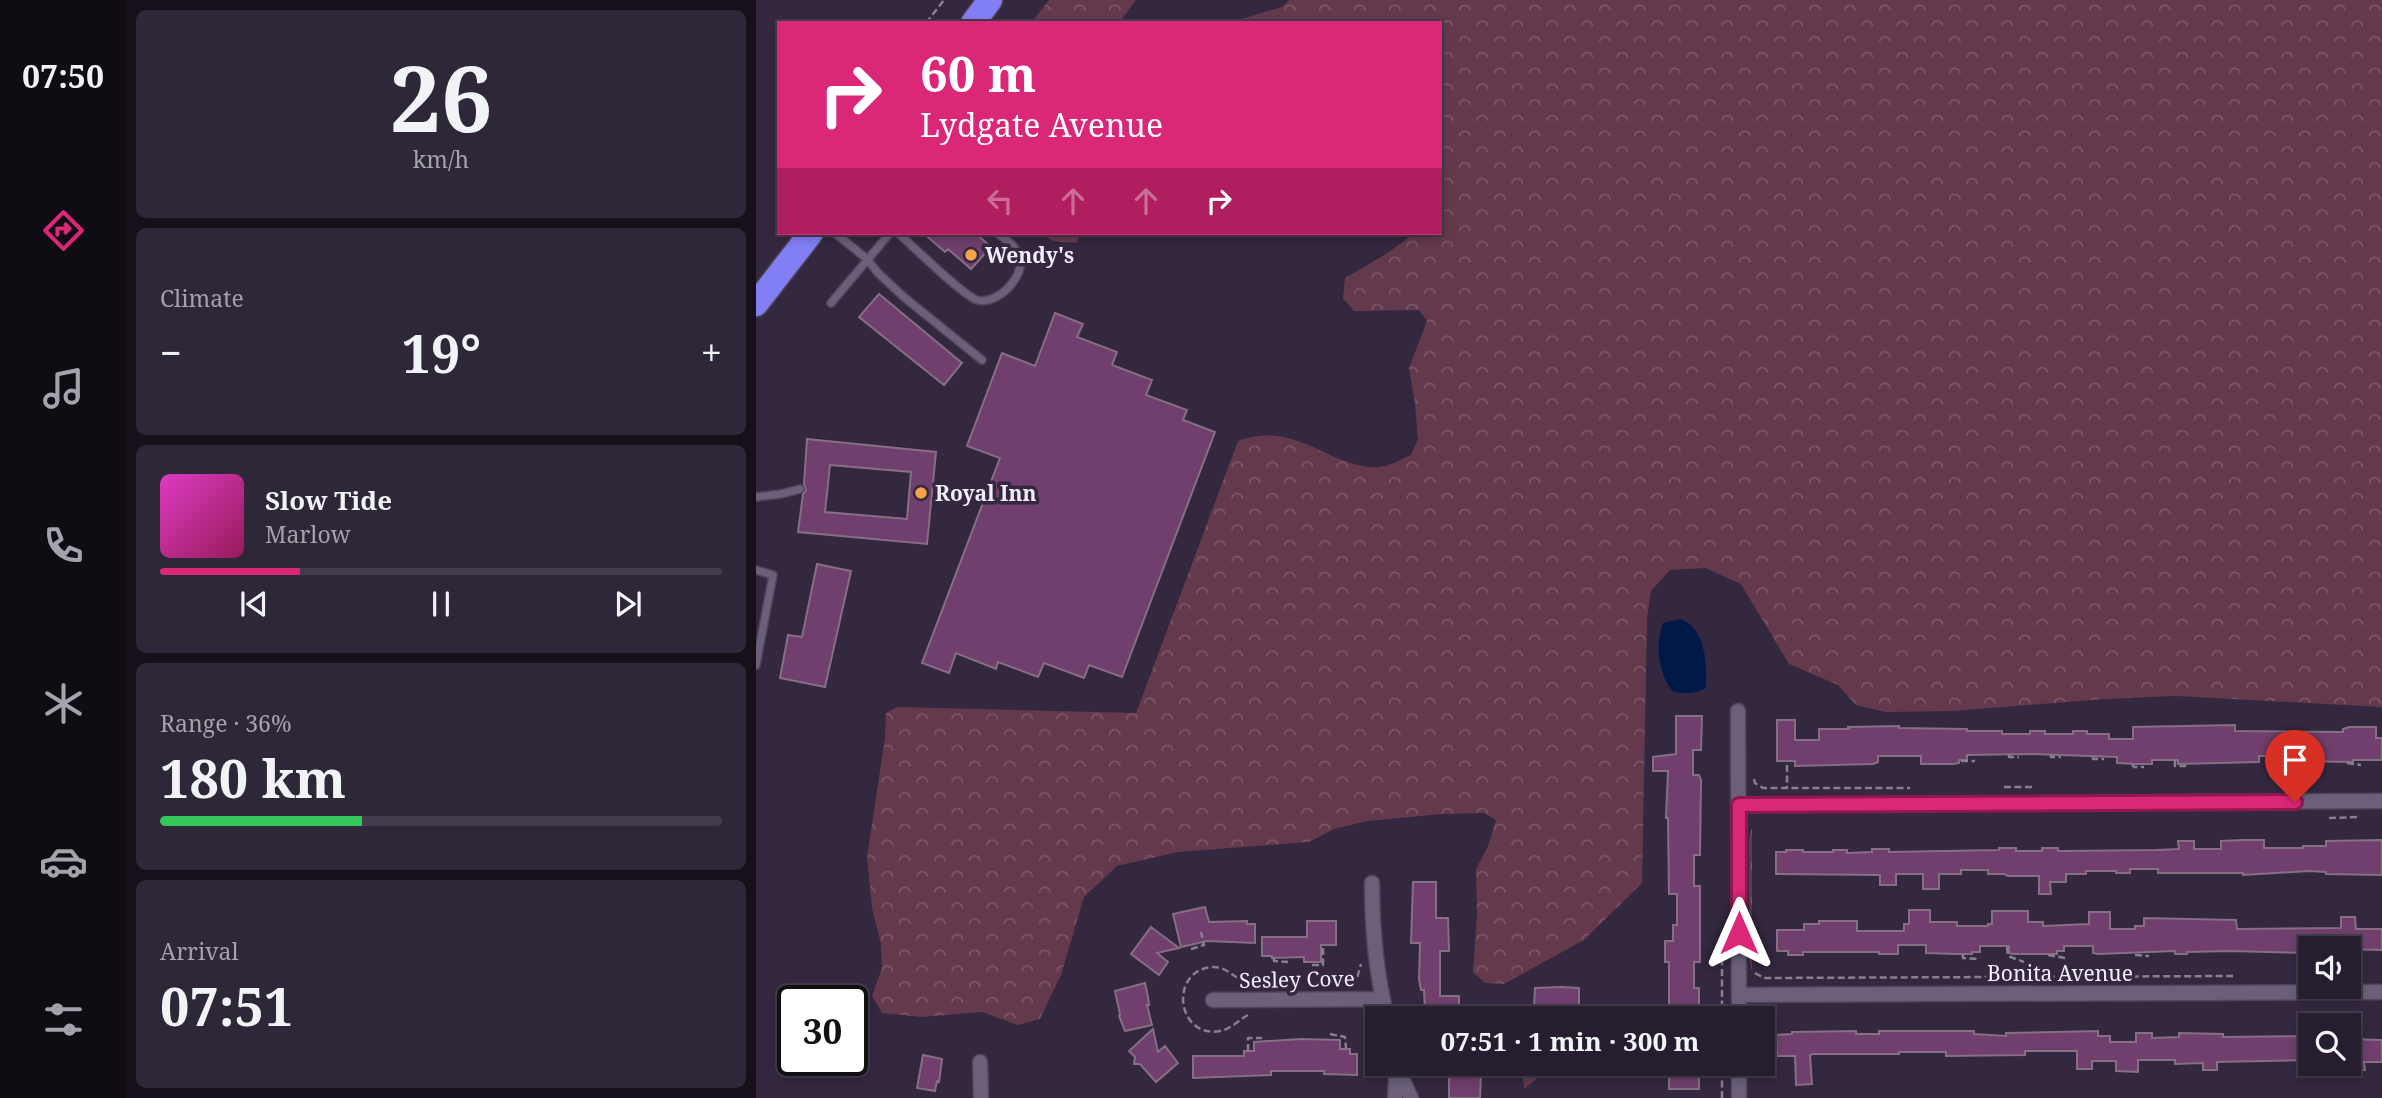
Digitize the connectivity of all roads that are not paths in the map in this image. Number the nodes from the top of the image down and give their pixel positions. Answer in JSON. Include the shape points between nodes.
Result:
{"nodes":[{"id":1,"x":990,"y":0,"type":"edge"},
{"id":2,"x":974,"y":21,"type":"edge"},
{"id":3,"x":809,"y":235,"type":"edge"},
{"id":4,"x":837,"y":235,"type":"edge"},
{"id":5,"x":888,"y":235,"type":"edge"},
{"id":6,"x":900,"y":235,"type":"edge"},
{"id":7,"x":1000,"y":235,"type":"edge"},
{"id":8,"x":867,"y":259,"type":"junction"},
{"id":9,"x":831,"y":303,"type":"dead end"},
{"id":10,"x":756,"y":304,"type":"edge"},
{"id":11,"x":982,"y":360,"type":"dead end"},
{"id":12,"x":800,"y":489,"type":"dead end"},
{"id":13,"x":756,"y":497,"type":"edge"},
{"id":14,"x":756,"y":570,"type":"edge"},
{"id":15,"x":756,"y":665,"type":"edge"},
{"id":16,"x":1738,"y":711,"type":"dead end"},
{"id":17,"x":2382,"y":802,"type":"edge"},
{"id":18,"x":1739,"y":805,"type":"junction"},
{"id":19,"x":1372,"y":883,"type":"dead end"},
{"id":20,"x":2382,"y":992,"type":"edge"},
{"id":21,"x":1739,"y":995,"type":"junction"},
{"id":22,"x":1382,"y":999,"type":"junction"},
{"id":23,"x":1213,"y":1000,"type":"dead end"},
{"id":24,"x":1384,"y":1006,"type":"edge"},
{"id":25,"x":1739,"y":1006,"type":"edge"},
{"id":26,"x":980,"y":1062,"type":"dead end"},
{"id":27,"x":1397,"y":1076,"type":"edge"},
{"id":28,"x":1402,"y":1076,"type":"edge"},
{"id":29,"x":1739,"y":1076,"type":"edge"},
{"id":30,"x":981,"y":1098,"type":"edge"},
{"id":31,"x":1395,"y":1098,"type":"edge"},
{"id":32,"x":1411,"y":1098,"type":"edge"},
{"id":33,"x":1739,"y":1098,"type":"edge"}],
"edges":[{"from":1,"to":2,"type":"highway"},
{"from":3,"to":10,"type":"highway"},
{"from":4,"to":8,"type":"lane"},
{"from":5,"to":8,"type":"lane"},
{"from":6,"to":7,"type":"lane","via":[[978,300],[993,299],[1003,292],[1021,265],[1019,254]]},
{"from":8,"to":9,"type":"lane"},
{"from":8,"to":11,"type":"lane","via":[[905,298]]},
{"from":12,"to":13,"type":"lane"},
{"from":14,"to":15,"type":"lane","via":[[774,575]]},
{"from":16,"to":18,"type":"street"},
{"from":17,"to":18,"type":"street"},
{"from":18,"to":21,"type":"street"},
{"from":19,"to":22,"type":"street","via":[[1373,940]]},
{"from":20,"to":21,"type":"street","name":"Bonita Avenue"},
{"from":21,"to":25,"type":"street"},
{"from":22,"to":23,"type":"street","name":"Sesley Cove"},
{"from":22,"to":24,"type":"street"},
{"from":26,"to":30,"type":"street"},
{"from":27,"to":31,"type":"street"},
{"from":28,"to":32,"type":"street"},
{"from":29,"to":33,"type":"street"}]}
